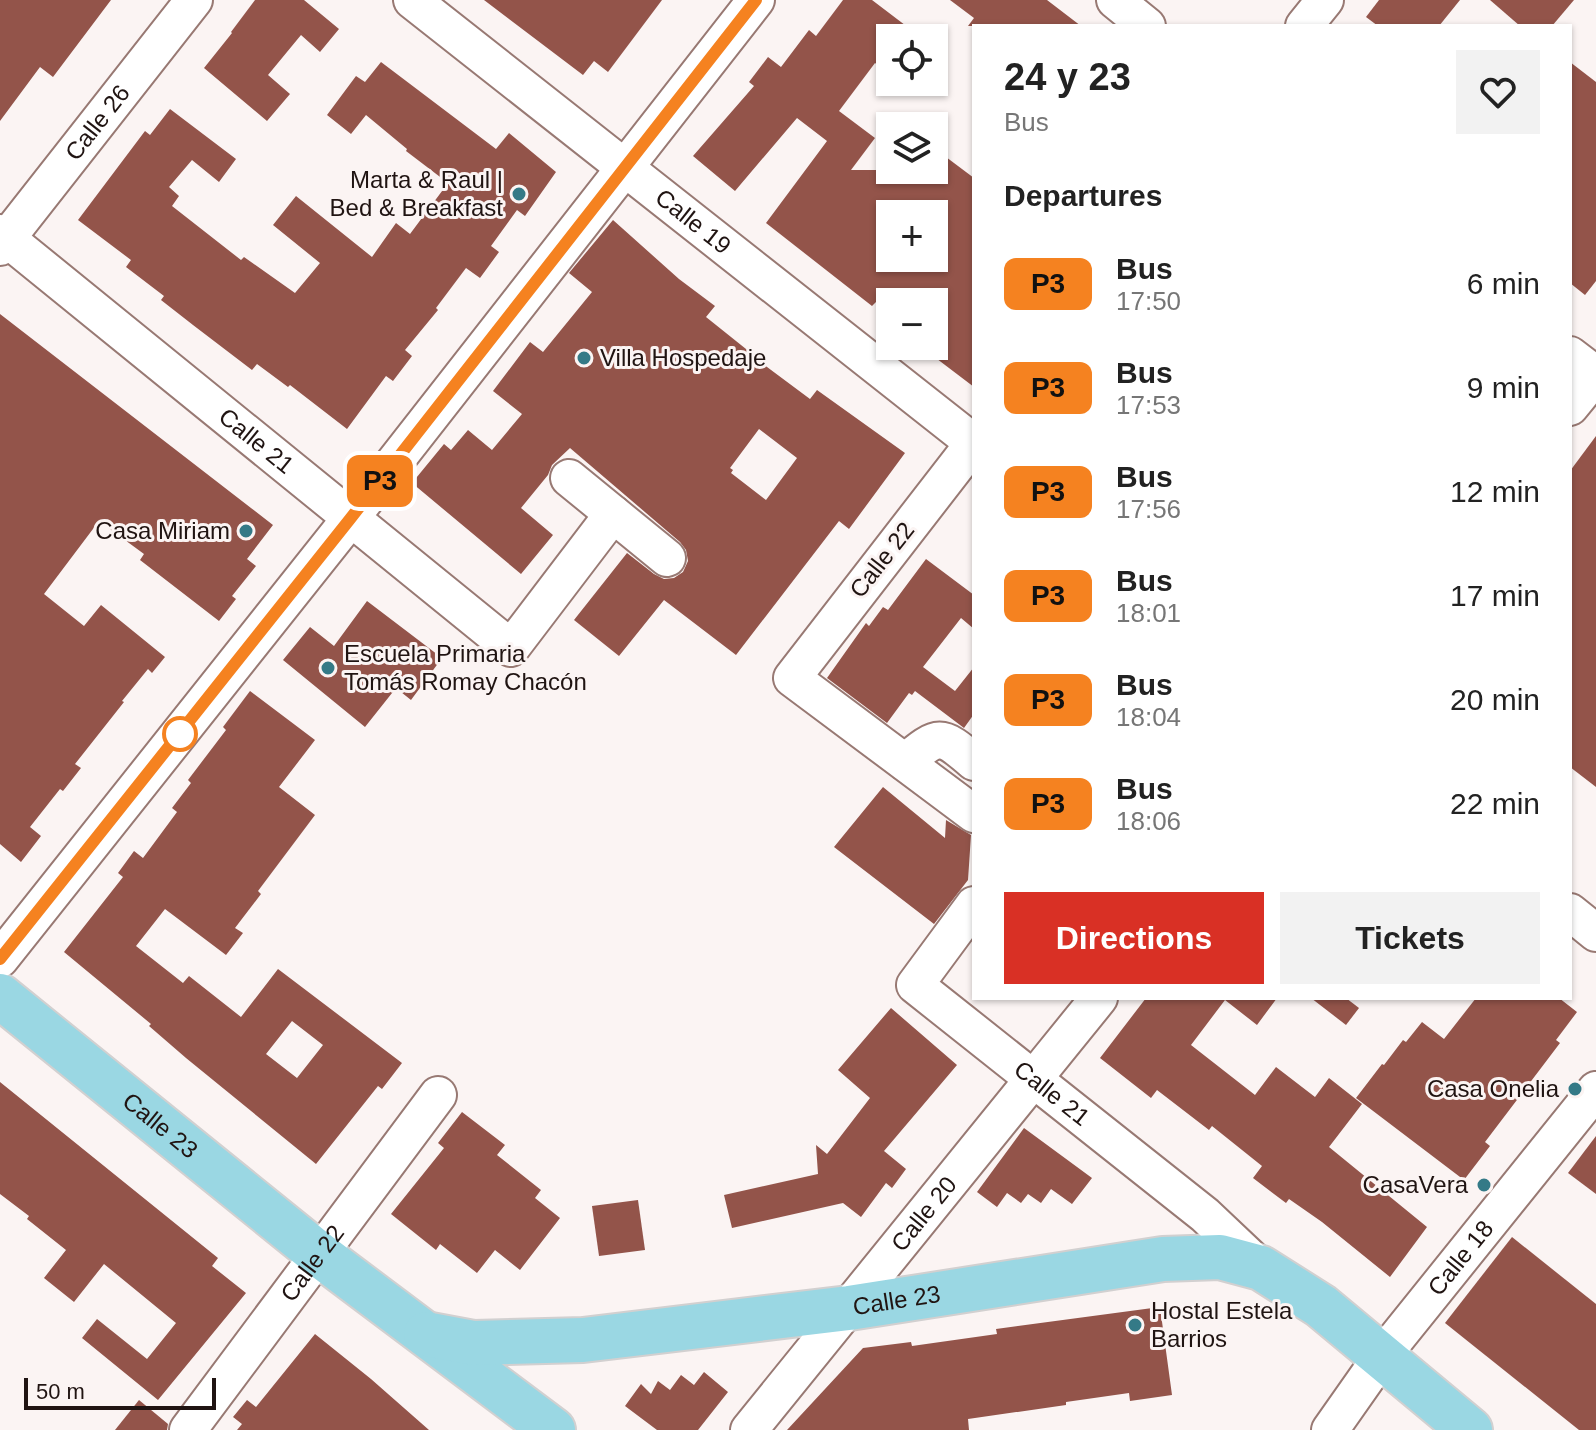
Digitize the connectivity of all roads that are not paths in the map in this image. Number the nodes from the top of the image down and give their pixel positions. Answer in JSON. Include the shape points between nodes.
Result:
{"nodes":[{"id":1,"x":194,"y":0,"type":"edge"},
{"id":2,"x":412,"y":0,"type":"edge"},
{"id":3,"x":756,"y":0,"type":"edge"},
{"id":4,"x":1115,"y":0,"type":"edge"},
{"id":5,"x":1325,"y":0,"type":"edge"},
{"id":6,"x":1145,"y":24,"type":"edge"},
{"id":7,"x":1306,"y":24,"type":"edge"},
{"id":8,"x":624,"y":167,"type":"junction"},
{"id":9,"x":2,"y":239,"type":"edge"},
{"id":10,"x":1572,"y":357,"type":"edge"},
{"id":11,"x":1596,"y":375,"type":"edge"},
{"id":12,"x":1572,"y":405,"type":"edge"},
{"id":13,"x":972,"y":441,"type":"edge"},
{"id":14,"x":972,"y":446,"type":"edge"},
{"id":15,"x":569,"y":478,"type":"dead end"},
{"id":16,"x":613,"y":514,"type":"junction"},
{"id":17,"x":350,"y":519,"type":"junction"},
{"id":18,"x":667,"y":558,"type":"dead end"},
{"id":19,"x":972,"y":760,"type":"edge"},
{"id":20,"x":905,"y":762,"type":"junction"},
{"id":21,"x":972,"y":812,"type":"edge"},
{"id":22,"x":972,"y":908,"type":"edge"},
{"id":23,"x":1572,"y":914,"type":"edge"},
{"id":24,"x":1596,"y":933,"type":"edge"},
{"id":25,"x":0,"y":959,"type":"edge"},
{"id":26,"x":0,"y":996,"type":"edge"},
{"id":27,"x":1097,"y":1000,"type":"edge"},
{"id":28,"x":1033,"y":1077,"type":"junction"},
{"id":29,"x":1596,"y":1090,"type":"edge"},
{"id":30,"x":438,"y":1095,"type":"dead end"},
{"id":31,"x":320,"y":1255,"type":"junction"},
{"id":32,"x":1261,"y":1268,"type":"junction"},
{"id":33,"x":849,"y":1308,"type":"junction"},
{"id":34,"x":426,"y":1334,"type":"junction"},
{"id":35,"x":1382,"y":1356,"type":"junction"},
{"id":36,"x":188,"y":1430,"type":"edge"},
{"id":37,"x":553,"y":1430,"type":"edge"},
{"id":38,"x":749,"y":1430,"type":"edge"},
{"id":39,"x":1330,"y":1430,"type":"edge"},
{"id":40,"x":1470,"y":1430,"type":"edge"}],
"edges":[{"from":1,"to":9,"type":"street","name":"Calle 26"},
{"from":2,"to":8,"type":"street","name":"Calle 19"},
{"from":3,"to":8,"type":"street"},
{"from":4,"to":6,"type":"street"},
{"from":5,"to":7,"type":"street"},
{"from":8,"to":13,"type":"street","name":"Calle 19"},
{"from":8,"to":17,"type":"street"},
{"from":9,"to":17,"type":"street","name":"Calle 21"},
{"from":10,"to":11,"type":"street"},
{"from":11,"to":12,"type":"street"},
{"from":14,"to":20,"type":"street","name":"Calle 22","via":[[792,678]]},
{"from":15,"to":16,"type":"street"},
{"from":16,"to":17,"type":"street","name":"Calle 21","via":[[511,648]]},
{"from":16,"to":18,"type":"street"},
{"from":17,"to":25,"type":"street"},
{"from":19,"to":20,"type":"street","via":[[942,740],[929,742]]},
{"from":20,"to":21,"type":"street"},
{"from":22,"to":28,"type":"street","name":"Calle 21","via":[[915,985]]},
{"from":23,"to":24,"type":"street"},
{"from":26,"to":31,"type":"main road","name":"Calle 23"},
{"from":27,"to":28,"type":"street","name":"Calle 20"},
{"from":28,"to":32,"type":"street","name":"Calle 21","via":[[1205,1215]]},
{"from":28,"to":33,"type":"street","name":"Calle 20"},
{"from":29,"to":35,"type":"street","name":"Calle 18"},
{"from":30,"to":31,"type":"street","name":"Calle 22"},
{"from":31,"to":34,"type":"main road","name":"Calle 23"},
{"from":31,"to":36,"type":"street","name":"Calle 22"},
{"from":32,"to":33,"type":"main road","name":"Calle 23","via":[[1220,1257],[1163,1259]]},
{"from":32,"to":35,"type":"main road","name":"Calle 23","via":[[1321,1306]]},
{"from":33,"to":34,"type":"main road","name":"Calle 23","via":[[529,1344],[474,1343]]},
{"from":33,"to":38,"type":"street","name":"Calle 20"},
{"from":34,"to":37,"type":"main road"},
{"from":35,"to":39,"type":"street","name":"Calle 18"},
{"from":35,"to":40,"type":"main road","name":"Calle 23"}]}
